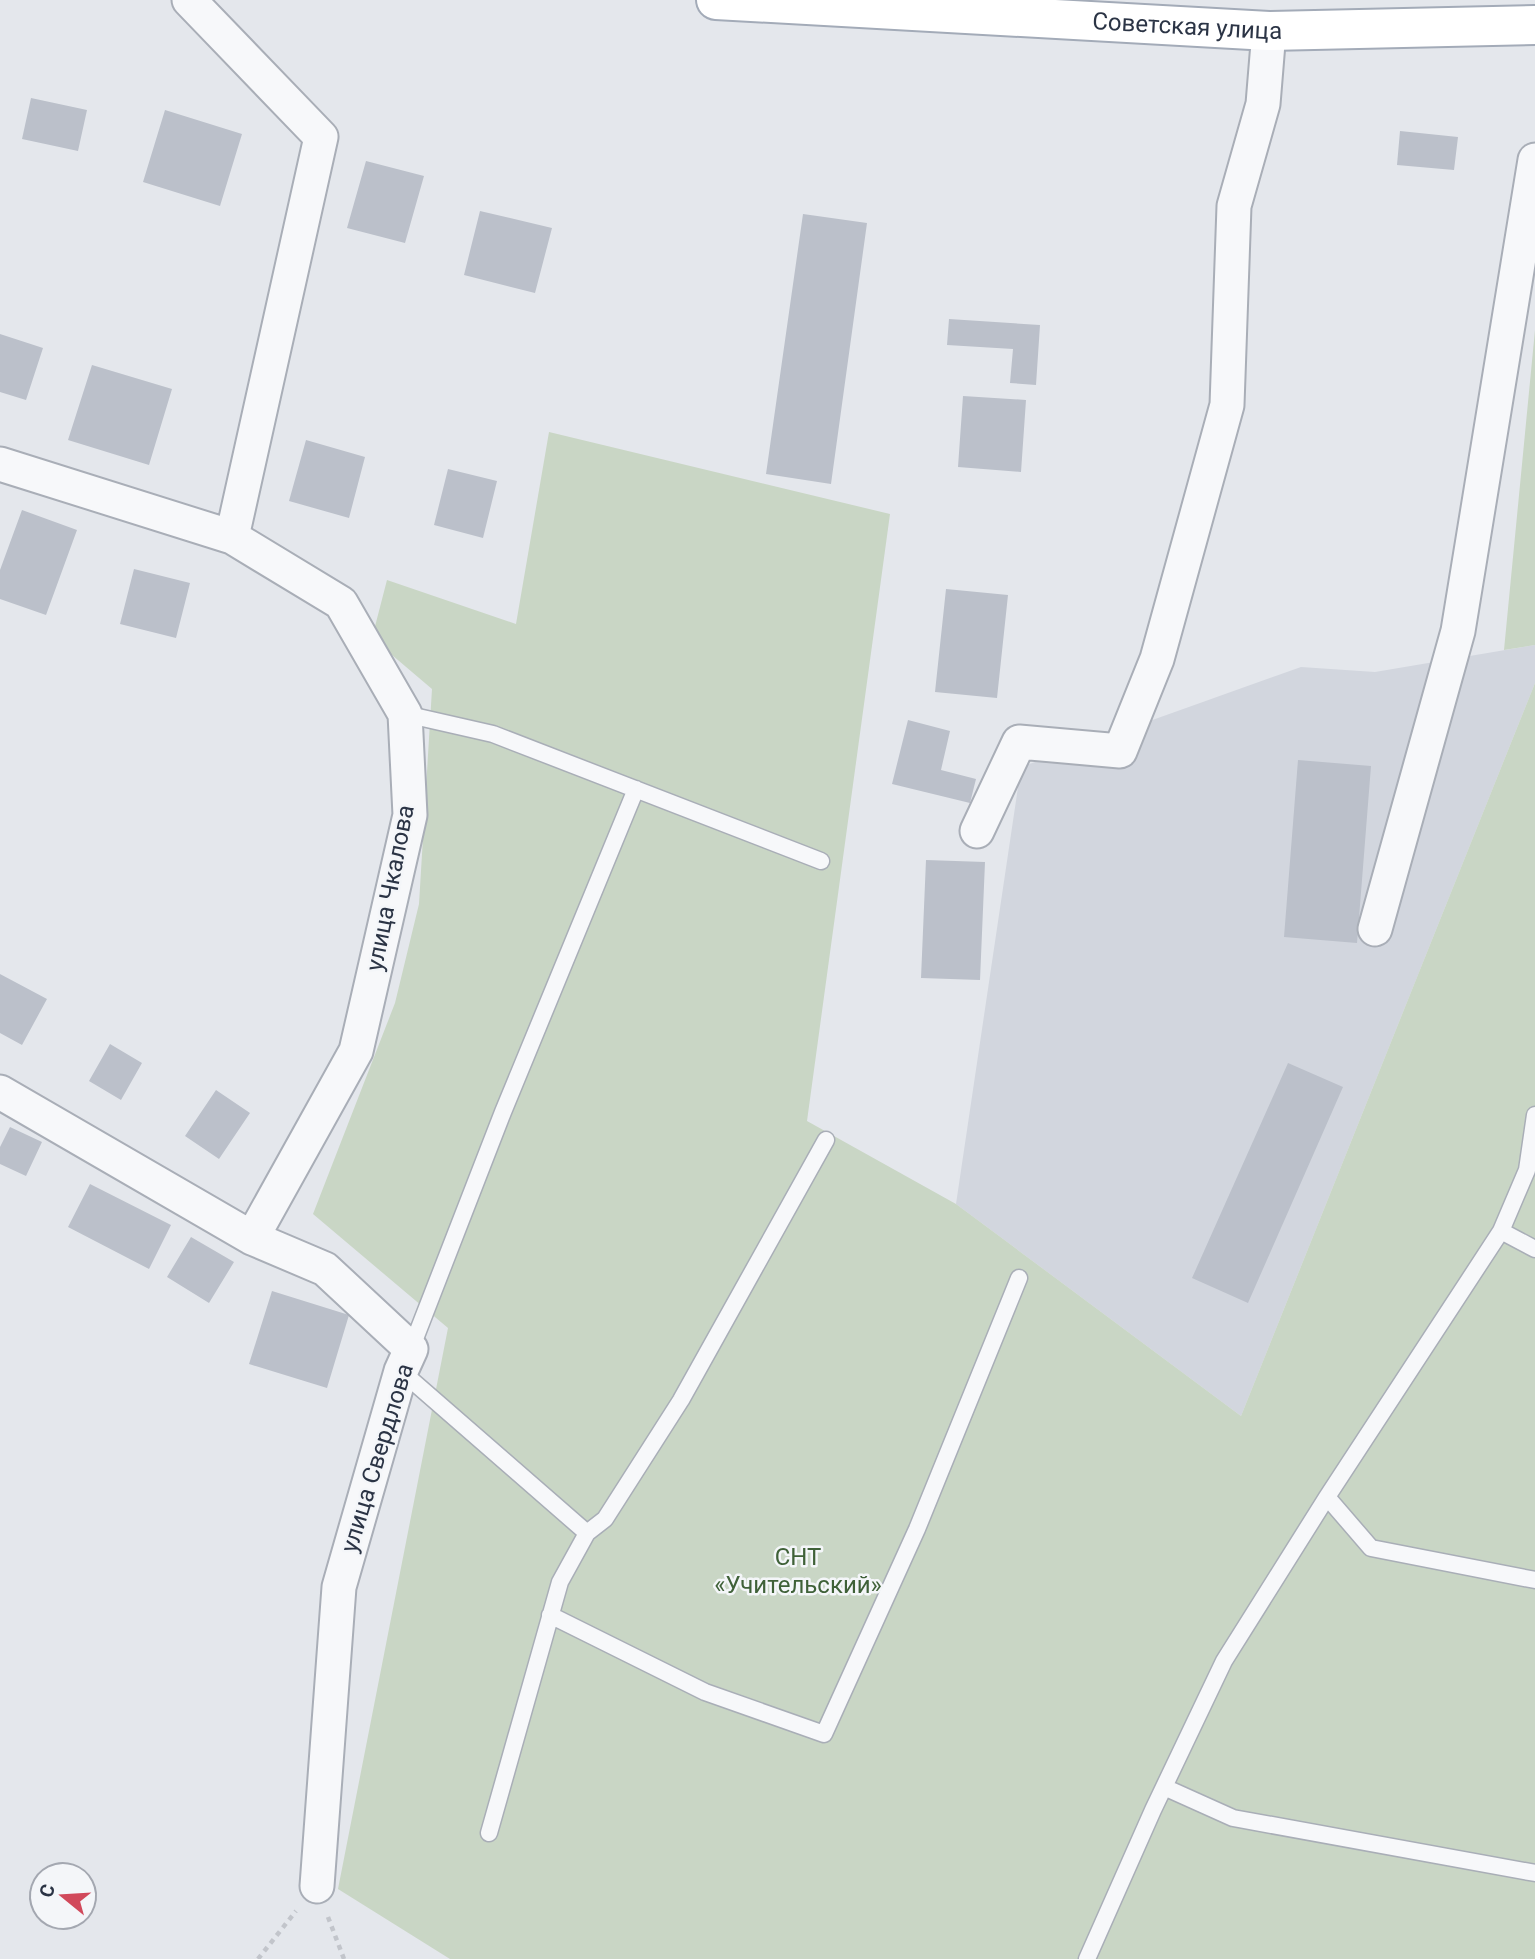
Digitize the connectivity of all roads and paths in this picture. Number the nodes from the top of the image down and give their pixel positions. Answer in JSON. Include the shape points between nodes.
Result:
{"nodes":[{"id":1,"x":189,"y":0,"type":"edge"},
{"id":2,"x":716,"y":0,"type":"edge"},
{"id":3,"x":1535,"y":25,"type":"edge"},
{"id":4,"x":1269,"y":31,"type":"junction"},
{"id":5,"x":1535,"y":160,"type":"edge"},
{"id":6,"x":0,"y":464,"type":"edge"},
{"id":7,"x":232,"y":537,"type":"junction"},
{"id":8,"x":405,"y":714,"type":"junction"},
{"id":9,"x":636,"y":789,"type":"junction"},
{"id":10,"x":977,"y":831,"type":"dead end"},
{"id":11,"x":821,"y":861,"type":"dead end"},
{"id":12,"x":1375,"y":929,"type":"dead end"},
{"id":13,"x":0,"y":1092,"type":"edge"},
{"id":14,"x":1535,"y":1115,"type":"edge"},
{"id":15,"x":826,"y":1140,"type":"dead end"},
{"id":16,"x":1501,"y":1231,"type":"junction"},
{"id":17,"x":252,"y":1238,"type":"junction"},
{"id":18,"x":1535,"y":1249,"type":"edge"},
{"id":19,"x":1019,"y":1278,"type":"dead end"},
{"id":20,"x":406,"y":1360,"type":"junction"},
{"id":21,"x":1327,"y":1497,"type":"junction"},
{"id":22,"x":587,"y":1533,"type":"junction"},
{"id":23,"x":1535,"y":1580,"type":"edge"},
{"id":24,"x":550,"y":1615,"type":"junction"},
{"id":25,"x":1164,"y":1787,"type":"junction"},
{"id":26,"x":489,"y":1833,"type":"dead end"},
{"id":27,"x":1535,"y":1873,"type":"edge"},
{"id":28,"x":317,"y":1885,"type":"junction"},
{"id":29,"x":258,"y":1959,"type":"edge"},
{"id":30,"x":344,"y":1959,"type":"edge"},
{"id":31,"x":1087,"y":1959,"type":"edge"}],
"edges":[{"from":1,"to":7,"type":"street","via":[[321,137]]},
{"from":2,"to":4,"type":"main road","name":"Советская улица"},
{"from":3,"to":4,"type":"main road","name":"Советская улица"},
{"from":4,"to":10,"type":"street","via":[[1263,104],[1234,205],[1227,405],[1157,659],[1120,751],[1019,743]]},
{"from":5,"to":12,"type":"street","via":[[1458,631]]},
{"from":6,"to":7,"type":"street","name":"улица Чкалова"},
{"from":7,"to":8,"type":"street","name":"улица Чкалова","via":[[341,603]]},
{"from":8,"to":9,"type":"lane","via":[[493,734]]},
{"from":8,"to":17,"type":"street","name":"улица Чкалова","via":[[410,815],[356,1051]]},
{"from":9,"to":11,"type":"lane"},
{"from":9,"to":20,"type":"lane"},
{"from":13,"to":17,"type":"street","name":"улица Свердлова"},
{"from":14,"to":16,"type":"lane","via":[[1527,1170]]},
{"from":15,"to":22,"type":"lane","via":[[681,1400],[606,1519]]},
{"from":16,"to":18,"type":"lane"},
{"from":16,"to":21,"type":"lane"},
{"from":17,"to":20,"type":"street","name":"улица Свердлова","via":[[325,1269]]},
{"from":19,"to":24,"type":"lane","via":[[917,1529],[824,1734],[705,1692]]},
{"from":20,"to":22,"type":"lane"},
{"from":20,"to":28,"type":"street","name":"улица Свердлова","via":[[339,1587]]},
{"from":21,"to":23,"type":"lane","via":[[1370,1548]]},
{"from":21,"to":25,"type":"lane","via":[[1224,1661]]},
{"from":22,"to":24,"type":"lane","via":[[560,1582]]},
{"from":24,"to":26,"type":"lane"},
{"from":25,"to":27,"type":"lane","via":[[1233,1818]]},
{"from":25,"to":31,"type":"lane"},
{"from":28,"to":29,"type":"path"},
{"from":28,"to":30,"type":"path"}]}
